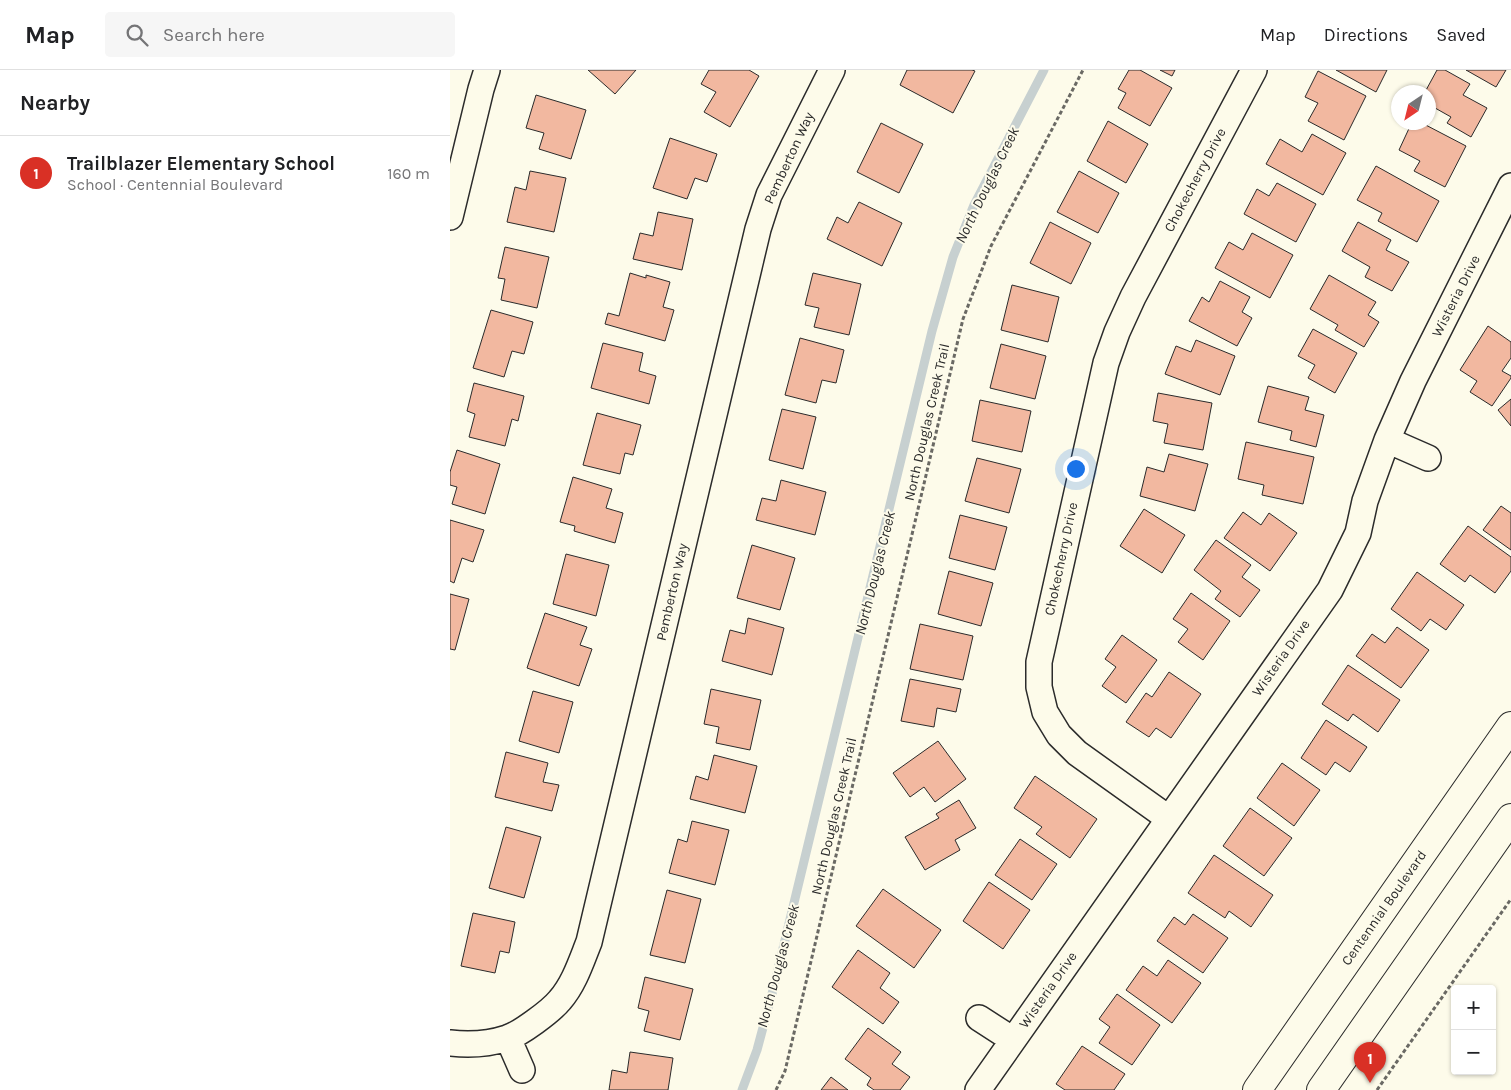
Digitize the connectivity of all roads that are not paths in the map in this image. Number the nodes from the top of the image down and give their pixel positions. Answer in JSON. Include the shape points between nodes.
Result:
{"nodes":[{"id":1,"x":487,"y":70,"type":"edge"},
{"id":2,"x":832,"y":70,"type":"edge"},
{"id":3,"x":1254,"y":70,"type":"edge"},
{"id":4,"x":1511,"y":186,"type":"edge"},
{"id":5,"x":450,"y":217,"type":"edge"},
{"id":6,"x":1387,"y":440,"type":"junction"},
{"id":7,"x":1428,"y":458,"type":"dead end"},
{"id":8,"x":1511,"y":726,"type":"edge"},
{"id":9,"x":1168,"y":818,"type":"junction"},
{"id":10,"x":1511,"y":818,"type":"edge"},
{"id":11,"x":979,"y":1018,"type":"dead end"},
{"id":12,"x":508,"y":1038,"type":"junction"},
{"id":13,"x":1013,"y":1040,"type":"junction"},
{"id":14,"x":450,"y":1043,"type":"edge"},
{"id":15,"x":522,"y":1070,"type":"dead end"},
{"id":16,"x":978,"y":1090,"type":"edge"},
{"id":17,"x":1257,"y":1090,"type":"edge"},
{"id":18,"x":1321,"y":1090,"type":"edge"}],
"edges":[{"from":1,"to":5,"type":"street"},
{"from":2,"to":12,"type":"street","name":"Pemberton Way","via":[[769,195],[758,229],[589,942],[577,973],[560,1000]]},
{"from":3,"to":9,"type":"street","name":"Chokecherry Drive","via":[[1133,297],[1109,355],[1039,662],[1038,687],[1045,712],[1059,735],[1077,753]]},
{"from":4,"to":6,"type":"street","name":"Wisteria Drive","via":[[1413,381]]},
{"from":6,"to":7,"type":"street"},
{"from":6,"to":9,"type":"street","name":"Wisteria Drive","via":[[1365,501],[1358,533],[1330,590]]},
{"from":8,"to":17,"type":"main road","name":"Centennial Boulevard"},
{"from":9,"to":13,"type":"street","name":"Wisteria Drive"},
{"from":10,"to":18,"type":"main road"},
{"from":11,"to":13,"type":"street"},
{"from":12,"to":14,"type":"street","name":"Pemberton Way","via":[[471,1045]]},
{"from":12,"to":15,"type":"street"},
{"from":13,"to":16,"type":"street","name":"Wisteria Drive"}]}
